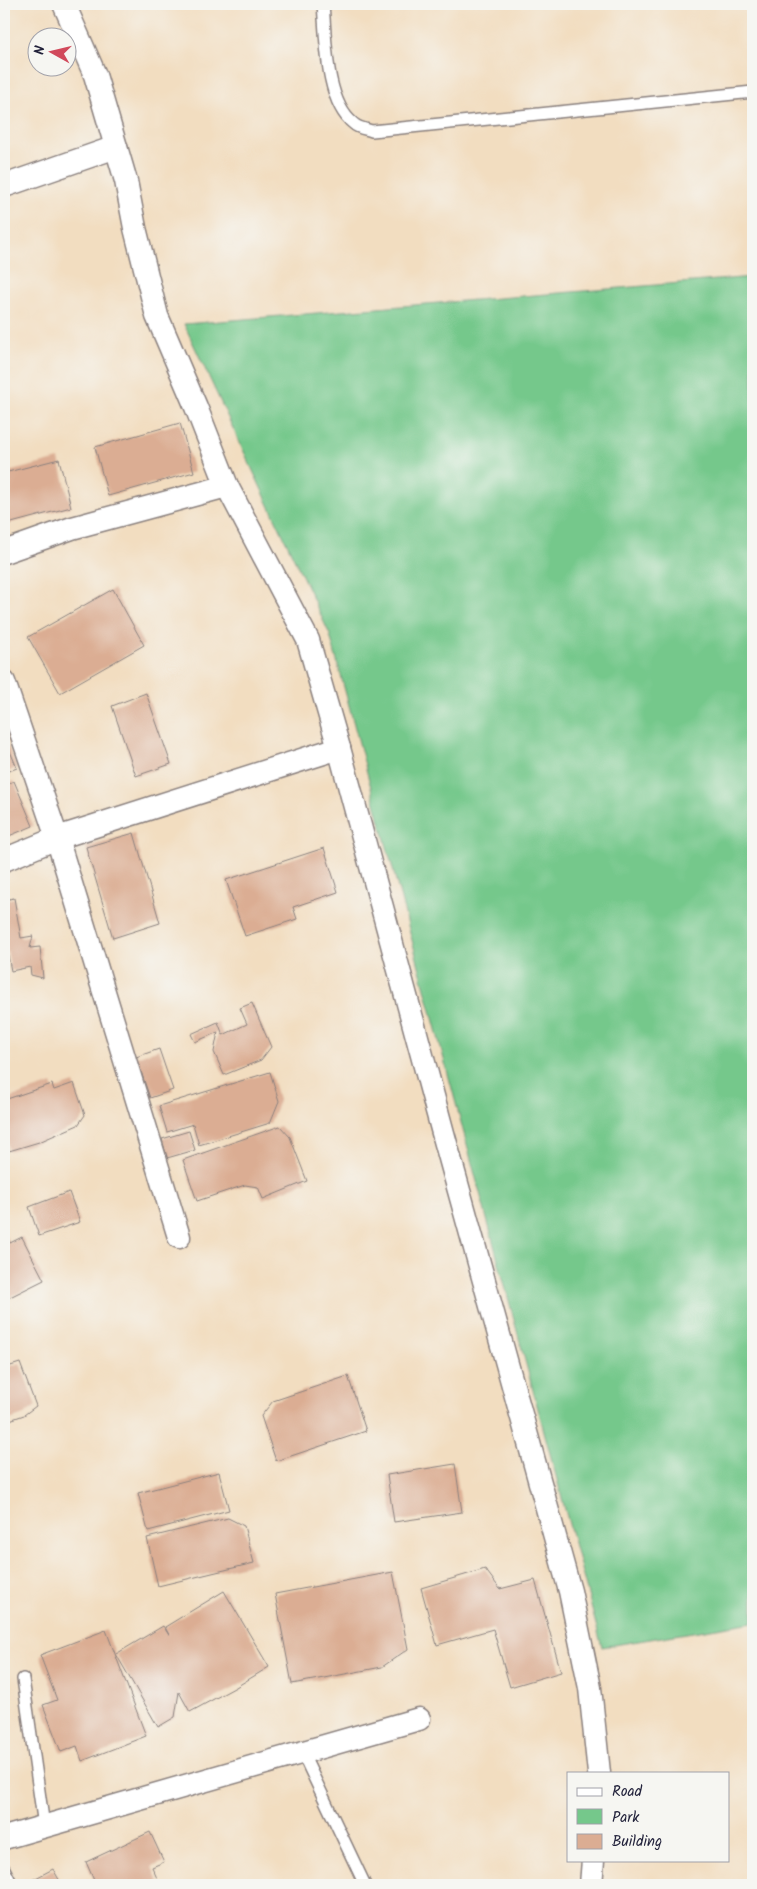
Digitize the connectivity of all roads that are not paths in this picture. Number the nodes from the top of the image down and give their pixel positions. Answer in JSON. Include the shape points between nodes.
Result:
{"nodes":[{"id":1,"x":64,"y":4,"type":"edge"},
{"id":2,"x":323,"y":4,"type":"edge"},
{"id":3,"x":753,"y":92,"type":"edge"},
{"id":4,"x":116,"y":147,"type":"junction"},
{"id":5,"x":4,"y":186,"type":"edge"},
{"id":6,"x":227,"y":486,"type":"junction"},
{"id":7,"x":4,"y":552,"type":"edge"},
{"id":8,"x":4,"y":682,"type":"edge"},
{"id":9,"x":339,"y":748,"type":"junction"},
{"id":10,"x":57,"y":838,"type":"junction"},
{"id":11,"x":4,"y":860,"type":"edge"},
{"id":12,"x":179,"y":1237,"type":"dead end"},
{"id":13,"x":23,"y":1679,"type":"dead end"},
{"id":14,"x":418,"y":1719,"type":"dead end"},
{"id":15,"x":302,"y":1752,"type":"junction"},
{"id":16,"x":599,"y":1772,"type":"edge"},
{"id":17,"x":44,"y":1826,"type":"junction"},
{"id":18,"x":4,"y":1838,"type":"edge"},
{"id":19,"x":593,"y":1862,"type":"edge"},
{"id":20,"x":4,"y":1870,"type":"edge"},
{"id":21,"x":12,"y":1885,"type":"edge"},
{"id":22,"x":365,"y":1885,"type":"edge"},
{"id":23,"x":591,"y":1885,"type":"edge"}],
"edges":[{"from":1,"to":4,"type":"street","via":[[95,75]]},
{"from":2,"to":3,"type":"lane","via":[[330,82],[345,115],[355,126],[372,131]]},
{"from":4,"to":5,"type":"street"},
{"from":4,"to":6,"type":"street","via":[[157,316]]},
{"from":6,"to":7,"type":"street","via":[[72,528]]},
{"from":6,"to":9,"type":"street","via":[[308,640]]},
{"from":8,"to":10,"type":"street"},
{"from":9,"to":10,"type":"street"},
{"from":9,"to":16,"type":"street","via":[[570,1591],[590,1688]]},
{"from":10,"to":11,"type":"street"},
{"from":10,"to":12,"type":"street"},
{"from":13,"to":17,"type":"lane"},
{"from":14,"to":15,"type":"street"},
{"from":15,"to":17,"type":"street"},
{"from":15,"to":22,"type":"lane"},
{"from":17,"to":18,"type":"street"},
{"from":19,"to":23,"type":"street"},
{"from":20,"to":21,"type":"lane"}]}
